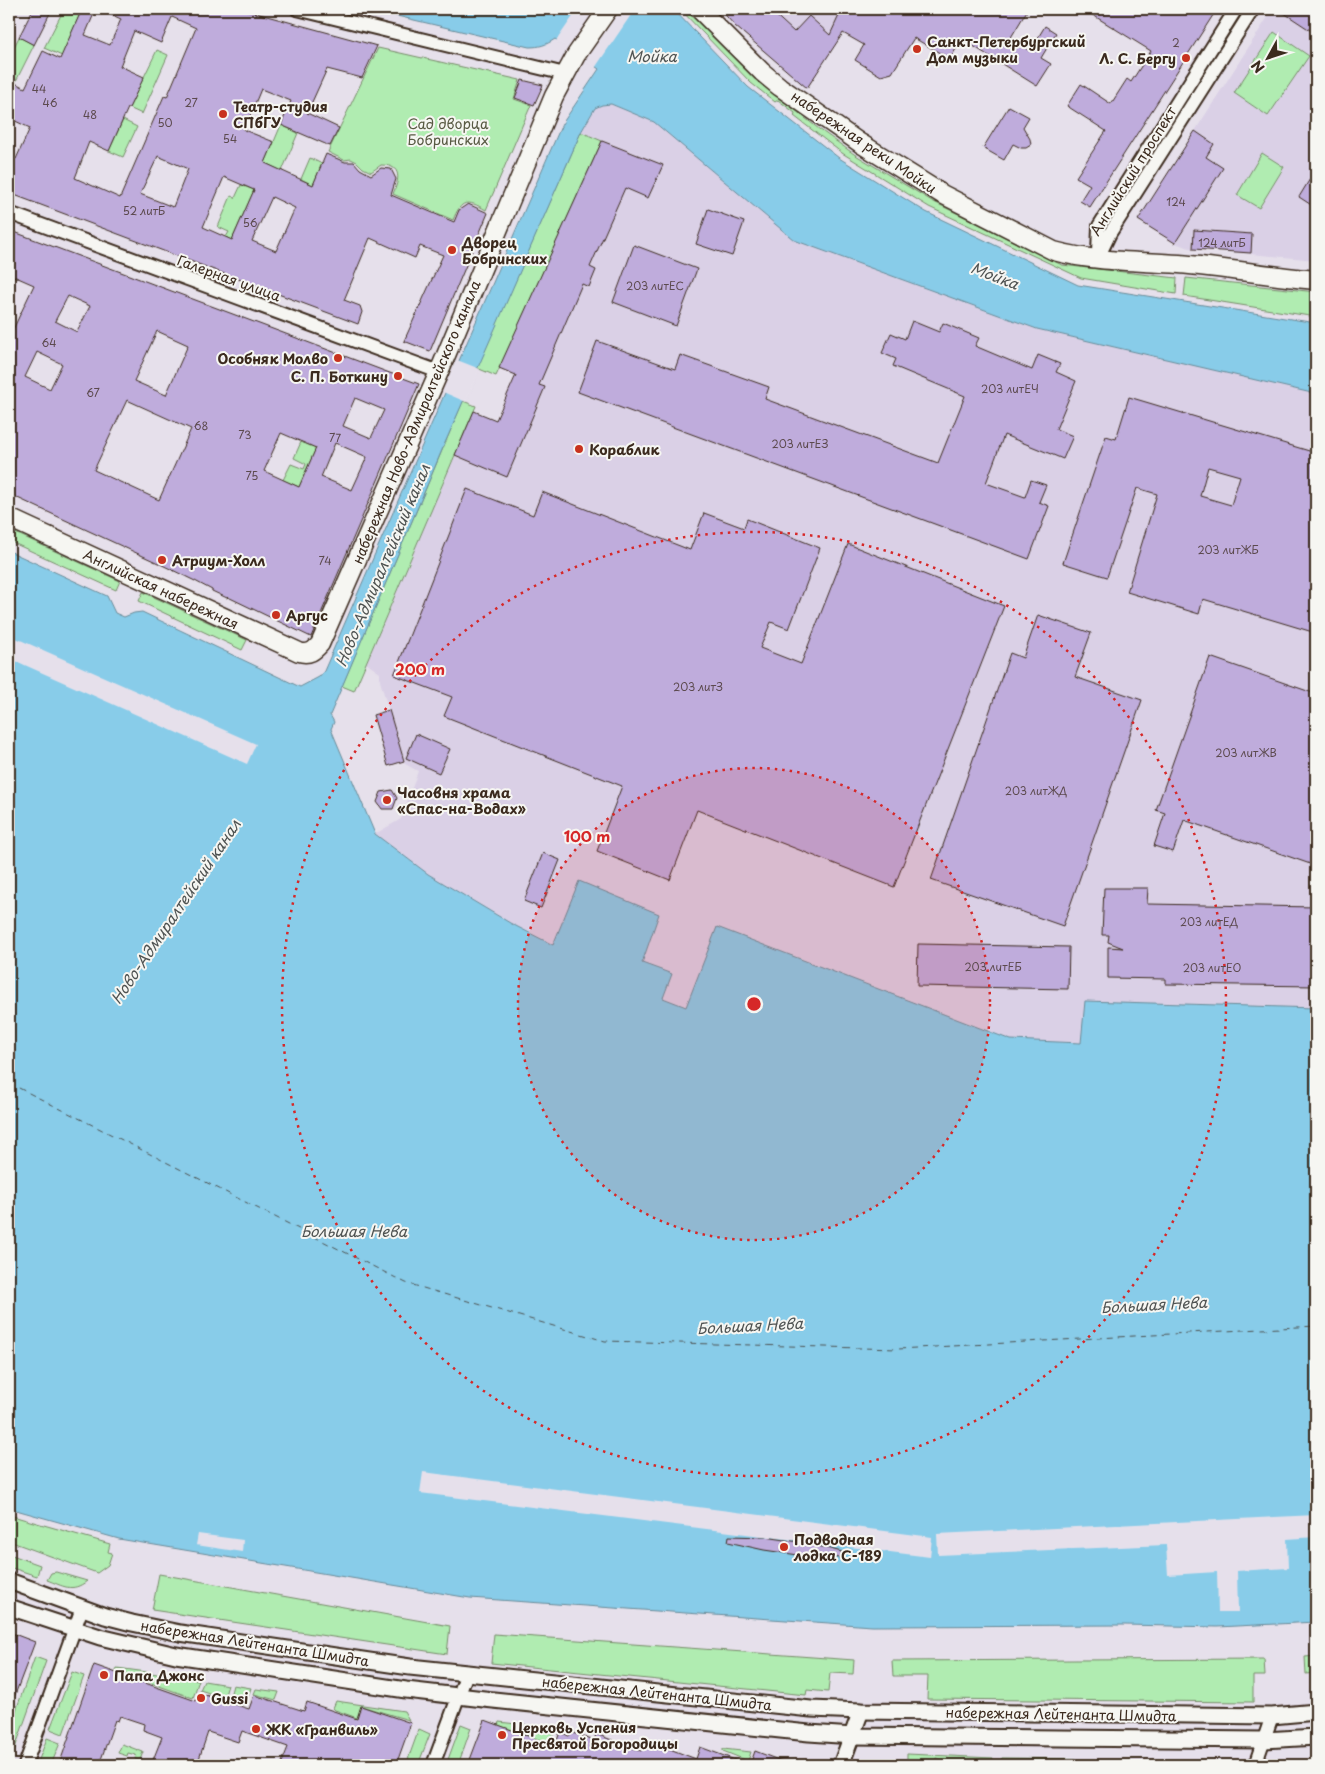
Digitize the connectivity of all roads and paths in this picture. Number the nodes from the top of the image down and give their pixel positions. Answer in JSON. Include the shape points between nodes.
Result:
{"nodes":[{"id":1,"x":297,"y":9,"type":"edge"},
{"id":2,"x":608,"y":9,"type":"edge"},
{"id":3,"x":699,"y":9,"type":"edge"},
{"id":4,"x":1236,"y":9,"type":"edge"},
{"id":5,"x":1253,"y":9,"type":"edge"},
{"id":6,"x":565,"y":74,"type":"junction"},
{"id":7,"x":9,"y":212,"type":"edge"},
{"id":8,"x":1098,"y":258,"type":"junction"},
{"id":9,"x":1316,"y":280,"type":"edge"},
{"id":10,"x":439,"y":372,"type":"junction"},
{"id":11,"x":9,"y":518,"type":"edge"},
{"id":12,"x":314,"y":651,"type":"joint"},
{"id":13,"x":9,"y":1581,"type":"edge"},
{"id":14,"x":9,"y":1607,"type":"edge"},
{"id":15,"x":82,"y":1608,"type":"junction"},
{"id":16,"x":74,"y":1629,"type":"junction"},
{"id":17,"x":467,"y":1674,"type":"junction"},
{"id":18,"x":459,"y":1696,"type":"junction"},
{"id":19,"x":862,"y":1711,"type":"junction"},
{"id":20,"x":1316,"y":1712,"type":"edge"},
{"id":21,"x":1272,"y":1716,"type":"junction"},
{"id":22,"x":853,"y":1736,"type":"junction"},
{"id":23,"x":1316,"y":1737,"type":"edge"},
{"id":24,"x":1264,"y":1740,"type":"junction"},
{"id":25,"x":25,"y":1765,"type":"edge"},
{"id":26,"x":433,"y":1765,"type":"edge"},
{"id":27,"x":841,"y":1765,"type":"edge"},
{"id":28,"x":1255,"y":1765,"type":"edge"}],
"edges":[{"from":1,"to":6,"type":"street"},
{"from":2,"to":6,"type":"main road","name":"набережная Ново-Адмиралтейского канала"},
{"from":3,"to":8,"type":"main road","name":"набережная реки Мойки","via":[[780,87],[860,143],[942,194],[1054,251]]},
{"from":4,"to":8,"type":"street","name":"Английский проспект","via":[[1098,226]]},
{"from":5,"to":8,"type":"street","name":"Английский проспект","via":[[1110,232]]},
{"from":6,"to":10,"type":"main road","name":"набережная Ново-Адмиралтейского канала"},
{"from":7,"to":10,"type":"street","name":"Галерная улица"},
{"from":8,"to":9,"type":"main road","name":"набережная реки Мойки"},
{"from":10,"to":12,"type":"main road","name":"набережная Ново-Адмиралтейского канала","via":[[320,644]]},
{"from":11,"to":12,"type":"main road","name":"Английская набережная","via":[[299,652]]},
{"from":13,"to":15,"type":"street","name":"набережная Лейтенанта Шмидта"},
{"from":14,"to":16,"type":"street","name":"набережная Лейтенанта Шмидта"},
{"from":15,"to":16,"type":"street"},
{"from":15,"to":17,"type":"street","name":"набережная Лейтенанта Шмидта","via":[[132,1623],[180,1632]]},
{"from":16,"to":18,"type":"street","name":"набережная Лейтенанта Шмидта","via":[[176,1654]]},
{"from":16,"to":25,"type":"street"},
{"from":17,"to":18,"type":"street"},
{"from":17,"to":19,"type":"street","name":"набережная Лейтенанта Шмидта"},
{"from":18,"to":22,"type":"street","name":"набережная Лейтенанта Шмидта"},
{"from":18,"to":26,"type":"street"},
{"from":19,"to":21,"type":"street","name":"набережная Лейтенанта Шмидта"},
{"from":19,"to":22,"type":"street"},
{"from":20,"to":21,"type":"street","name":"набережная Лейтенанта Шмидта"},
{"from":21,"to":24,"type":"street"},
{"from":22,"to":24,"type":"street","name":"набережная Лейтенанта Шмидта"},
{"from":22,"to":27,"type":"street"},
{"from":23,"to":24,"type":"street","name":"набережная Лейтенанта Шмидта"},
{"from":24,"to":28,"type":"street"}]}
